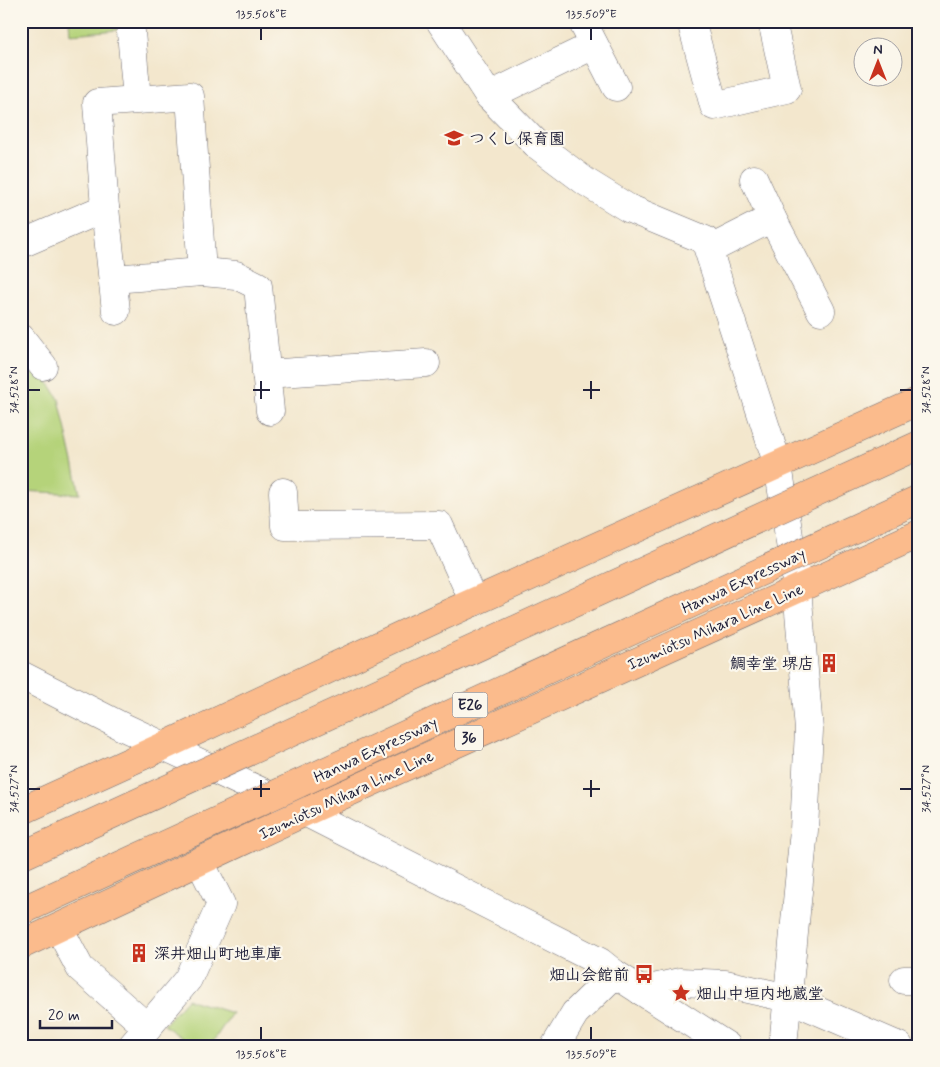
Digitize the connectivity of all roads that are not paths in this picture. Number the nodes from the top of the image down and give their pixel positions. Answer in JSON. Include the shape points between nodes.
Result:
{"nodes":[{"id":1,"x":130,"y":21,"type":"edge"},
{"id":2,"x":440,"y":21,"type":"edge"},
{"id":3,"x":690,"y":21,"type":"edge"},
{"id":4,"x":772,"y":21,"type":"edge"},
{"id":5,"x":588,"y":33,"type":"edge"},
{"id":6,"x":616,"y":87,"type":"dead end"},
{"id":7,"x":489,"y":96,"type":"junction"},
{"id":8,"x":137,"y":99,"type":"junction"},
{"id":9,"x":754,"y":179,"type":"dead end"},
{"id":10,"x":105,"y":208,"type":"junction"},
{"id":11,"x":772,"y":218,"type":"junction"},
{"id":12,"x":21,"y":244,"type":"edge"},
{"id":13,"x":709,"y":250,"type":"junction"},
{"id":14,"x":202,"y":272,"type":"junction"},
{"id":15,"x":113,"y":280,"type":"junction"},
{"id":16,"x":116,"y":311,"type":"dead end"},
{"id":17,"x":821,"y":311,"type":"dead end"},
{"id":18,"x":21,"y":338,"type":"edge"},
{"id":19,"x":426,"y":363,"type":"dead end"},
{"id":20,"x":43,"y":366,"type":"dead end"},
{"id":21,"x":266,"y":374,"type":"junction"},
{"id":22,"x":919,"y":401,"type":"edge"},
{"id":23,"x":270,"y":411,"type":"dead end"},
{"id":24,"x":919,"y":445,"type":"edge"},
{"id":25,"x":778,"y":465,"type":"junction"},
{"id":26,"x":283,"y":492,"type":"dead end"},
{"id":27,"x":919,"y":499,"type":"edge"},
{"id":28,"x":919,"y":534,"type":"edge"},
{"id":29,"x":797,"y":588,"type":"junction"},
{"id":30,"x":474,"y":602,"type":"junction"},
{"id":31,"x":21,"y":675,"type":"edge"},
{"id":32,"x":164,"y":746,"type":"junction"},
{"id":33,"x":21,"y":811,"type":"edge"},
{"id":34,"x":305,"y":812,"type":"junction"},
{"id":35,"x":21,"y":856,"type":"edge"},
{"id":36,"x":200,"y":862,"type":"junction"},
{"id":37,"x":21,"y":911,"type":"edge"},
{"id":38,"x":59,"y":928,"type":"junction"},
{"id":39,"x":21,"y":945,"type":"edge"},
{"id":40,"x":615,"y":974,"type":"junction"},
{"id":41,"x":641,"y":991,"type":"junction"},
{"id":42,"x":788,"y":998,"type":"junction"},
{"id":43,"x":140,"y":1037,"type":"edge"},
{"id":44,"x":555,"y":1046,"type":"edge"},
{"id":45,"x":727,"y":1046,"type":"edge"},
{"id":46,"x":783,"y":1046,"type":"edge"},
{"id":47,"x":899,"y":1046,"type":"edge"}],
"edges":[{"from":1,"to":8,"type":"street"},
{"from":2,"to":7,"type":"street"},
{"from":3,"to":4,"type":"street","via":[[714,106],[787,89]]},
{"from":5,"to":6,"type":"street"},
{"from":5,"to":7,"type":"street"},
{"from":7,"to":13,"type":"street","via":[[537,145],[586,182],[628,208],[705,240]]},
{"from":8,"to":10,"type":"street","via":[[98,103]]},
{"from":8,"to":14,"type":"street","via":[[190,96]]},
{"from":9,"to":11,"type":"street"},
{"from":10,"to":12,"type":"street"},
{"from":10,"to":15,"type":"street"},
{"from":11,"to":13,"type":"street"},
{"from":11,"to":17,"type":"street"},
{"from":13,"to":25,"type":"street"},
{"from":14,"to":15,"type":"street"},
{"from":14,"to":21,"type":"street","via":[[236,275],[258,286]]},
{"from":15,"to":16,"type":"street"},
{"from":18,"to":20,"type":"street"},
{"from":19,"to":21,"type":"street"},
{"from":21,"to":23,"type":"street"},
{"from":22,"to":25,"type":"main road"},
{"from":24,"to":35,"type":"main road","bridge":true},
{"from":25,"to":29,"type":"street"},
{"from":25,"to":30,"type":"main road"},
{"from":26,"to":30,"type":"street","via":[[285,526],[439,525]]},
{"from":27,"to":37,"type":"main road","name":"Hanwa Expressway","number":"E26","bridge":true},
{"from":28,"to":29,"type":"main road","name":"Izumiotsu Mihara Line Line","number":"36"},
{"from":29,"to":34,"type":"main road","name":"Izumiotsu Mihara Line Line","number":"36"},
{"from":29,"to":42,"type":"street","via":[[809,730],[804,830]]},
{"from":30,"to":32,"type":"main road"},
{"from":31,"to":32,"type":"street"},
{"from":32,"to":33,"type":"main road"},
{"from":32,"to":34,"type":"street"},
{"from":34,"to":36,"type":"main road","name":"Izumiotsu Mihara Line Line","number":"36"},
{"from":34,"to":40,"type":"street","via":[[600,962]]},
{"from":36,"to":38,"type":"main road","name":"Izumiotsu Mihara Line Line","number":"36"},
{"from":36,"to":43,"type":"street","via":[[221,904],[188,979]]},
{"from":38,"to":39,"type":"main road","name":"Izumiotsu Mihara Line Line","number":"36"},
{"from":38,"to":43,"type":"street","via":[[80,968]]},
{"from":40,"to":41,"type":"street"},
{"from":40,"to":44,"type":"street","via":[[575,1013]]},
{"from":41,"to":42,"type":"street","via":[[680,982],[725,984]]},
{"from":41,"to":45,"type":"street"},
{"from":42,"to":46,"type":"street"},
{"from":42,"to":47,"type":"street"}]}
